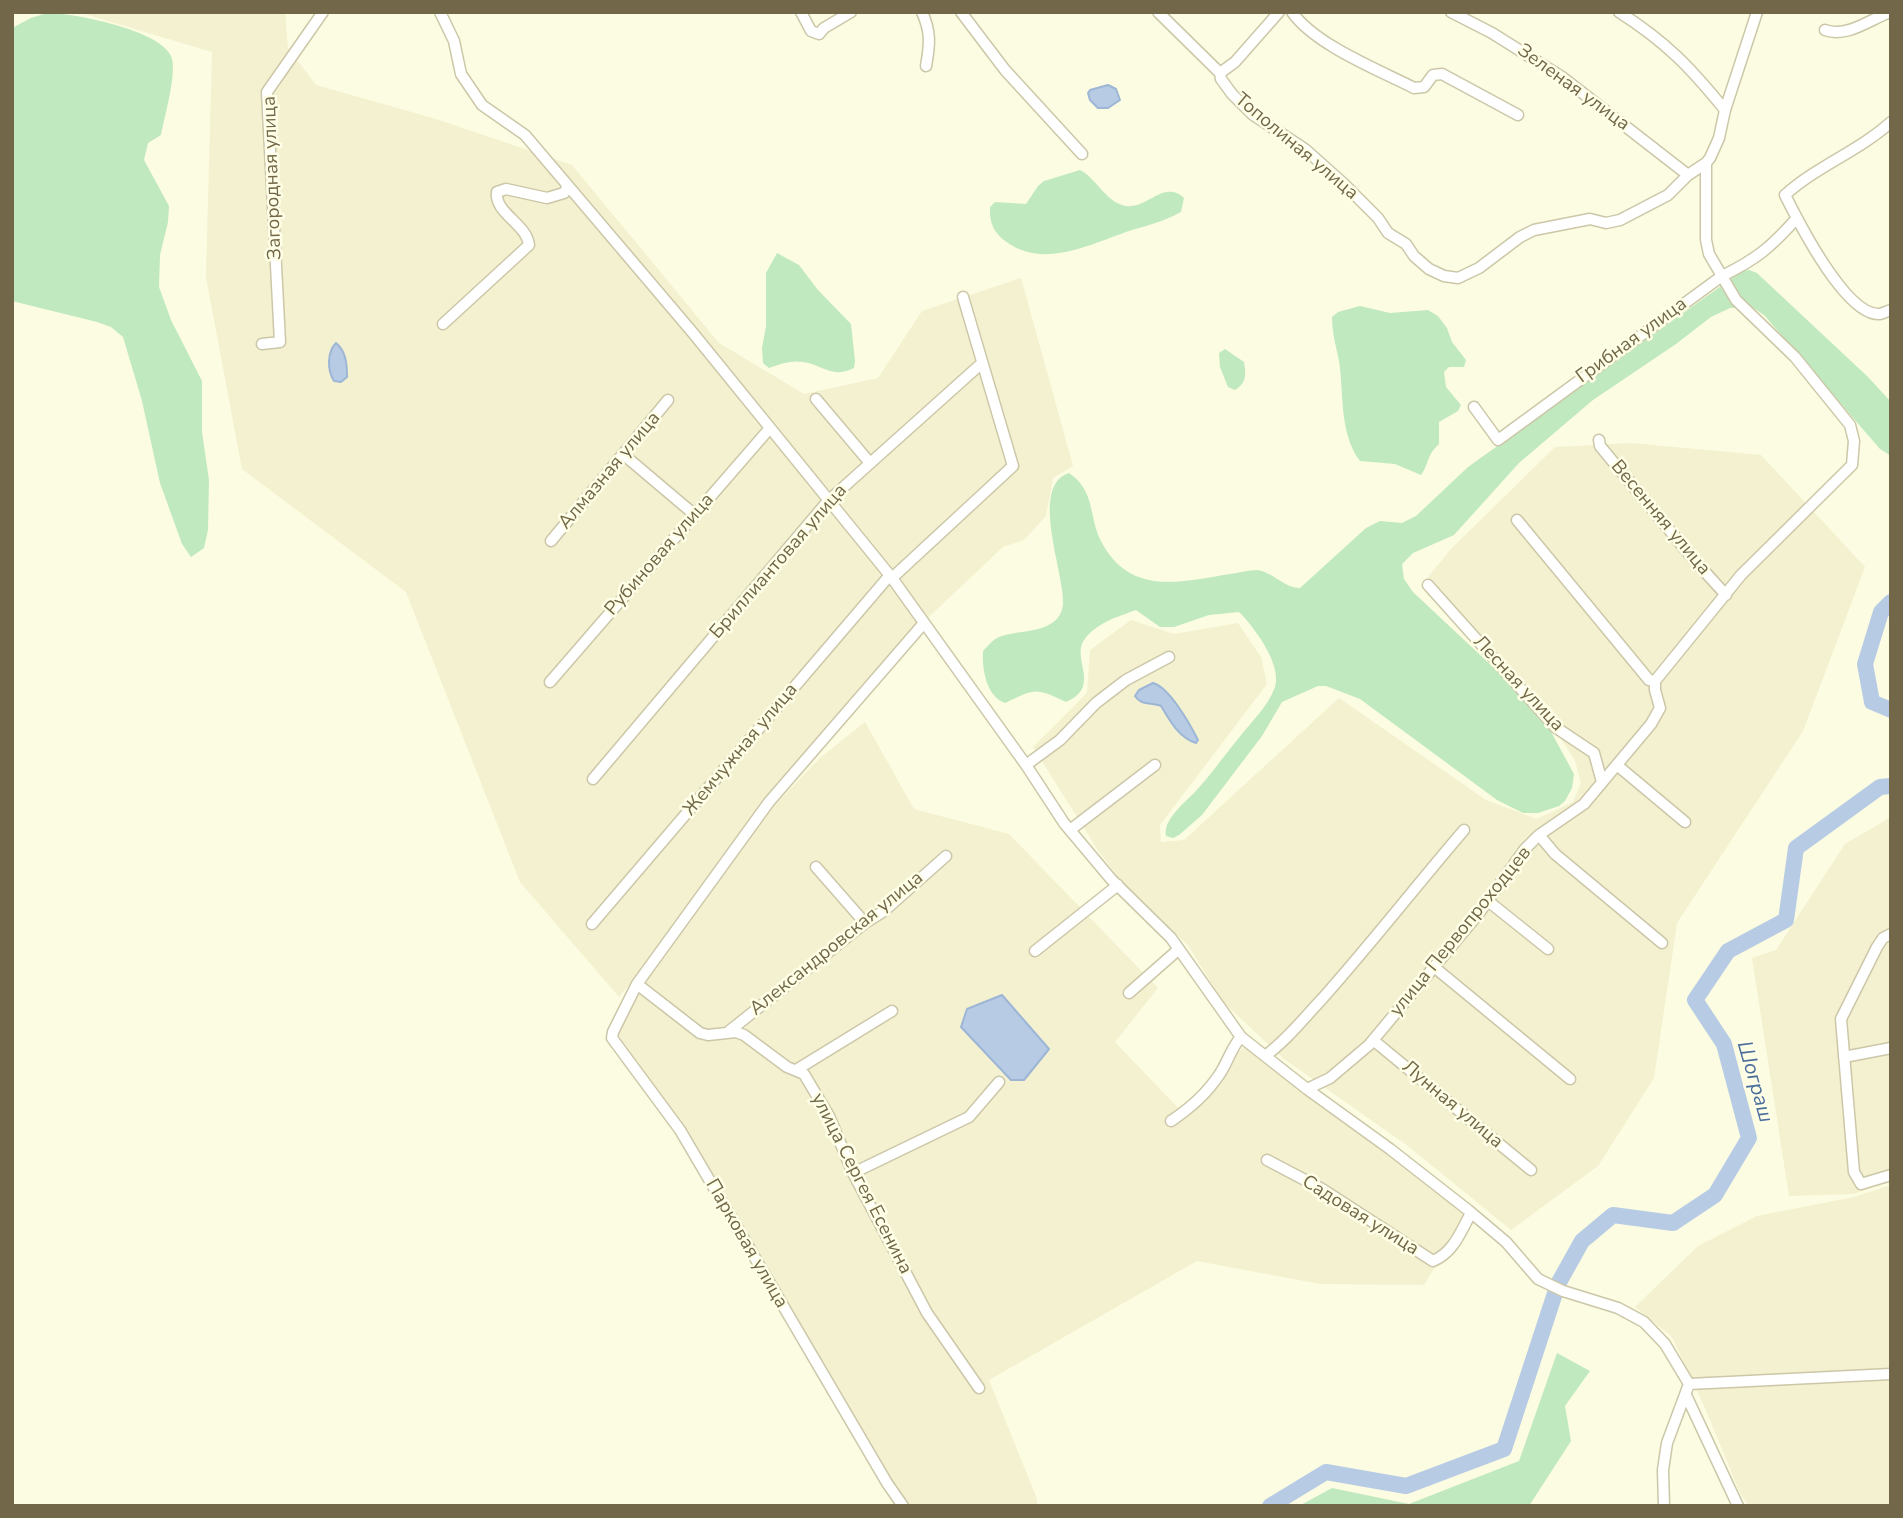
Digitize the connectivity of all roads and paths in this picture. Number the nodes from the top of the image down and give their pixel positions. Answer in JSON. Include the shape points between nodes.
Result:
{"nodes":[{"id":1,"x":323,"y":12,"type":"edge"},
{"id":2,"x":440,"y":12,"type":"edge"},
{"id":3,"x":801,"y":12,"type":"edge"},
{"id":4,"x":851,"y":12,"type":"edge"},
{"id":5,"x":922,"y":12,"type":"edge"},
{"id":6,"x":961,"y":12,"type":"edge"},
{"id":7,"x":1158,"y":12,"type":"edge"},
{"id":8,"x":1279,"y":12,"type":"edge"},
{"id":9,"x":1292,"y":12,"type":"edge"},
{"id":10,"x":1451,"y":12,"type":"edge"},
{"id":11,"x":1619,"y":12,"type":"edge"},
{"id":12,"x":1758,"y":12,"type":"edge"},
{"id":13,"x":1890,"y":12,"type":"edge"},
{"id":14,"x":1825,"y":30,"type":"dead end"},
{"id":15,"x":926,"y":66,"type":"dead end"},
{"id":16,"x":1220,"y":73,"type":"junction"},
{"id":17,"x":1724,"y":110,"type":"junction"},
{"id":18,"x":1518,"y":115,"type":"dead end"},
{"id":19,"x":1891,"y":122,"type":"edge"},
{"id":20,"x":1082,"y":154,"type":"dead end"},
{"id":21,"x":1706,"y":163,"type":"junction"},
{"id":22,"x":1688,"y":175,"type":"junction"},
{"id":23,"x":568,"y":186,"type":"junction"},
{"id":24,"x":1797,"y":218,"type":"junction"},
{"id":25,"x":1722,"y":276,"type":"junction"},
{"id":26,"x":963,"y":297,"type":"dead end"},
{"id":27,"x":1891,"y":310,"type":"edge"},
{"id":28,"x":443,"y":324,"type":"dead end"},
{"id":29,"x":262,"y":344,"type":"dead end"},
{"id":30,"x":982,"y":363,"type":"junction"},
{"id":31,"x":816,"y":399,"type":"dead end"},
{"id":32,"x":668,"y":400,"type":"dead end"},
{"id":33,"x":1474,"y":407,"type":"dead end"},
{"id":34,"x":770,"y":428,"type":"junction"},
{"id":35,"x":1599,"y":440,"type":"dead end"},
{"id":36,"x":624,"y":455,"type":"junction"},
{"id":37,"x":870,"y":463,"type":"junction"},
{"id":38,"x":828,"y":501,"type":"junction"},
{"id":39,"x":695,"y":515,"type":"junction"},
{"id":40,"x":1517,"y":520,"type":"dead end"},
{"id":41,"x":551,"y":541,"type":"dead end"},
{"id":42,"x":891,"y":577,"type":"junction"},
{"id":43,"x":1428,"y":585,"type":"dead end"},
{"id":44,"x":1726,"y":595,"type":"junction"},
{"id":45,"x":924,"y":622,"type":"junction"},
{"id":46,"x":1169,"y":657,"type":"dead end"},
{"id":47,"x":1655,"y":681,"type":"junction"},
{"id":48,"x":550,"y":682,"type":"dead end"},
{"id":49,"x":1026,"y":765,"type":"junction"},
{"id":50,"x":1155,"y":765,"type":"dead end"},
{"id":51,"x":1618,"y":766,"type":"junction"},
{"id":52,"x":593,"y":779,"type":"dead end"},
{"id":53,"x":1602,"y":782,"type":"junction"},
{"id":54,"x":1685,"y":822,"type":"dead end"},
{"id":55,"x":1070,"y":830,"type":"junction"},
{"id":56,"x":1464,"y":830,"type":"dead end"},
{"id":57,"x":1539,"y":835,"type":"junction"},
{"id":58,"x":946,"y":856,"type":"dead end"},
{"id":59,"x":816,"y":867,"type":"dead end"},
{"id":60,"x":1118,"y":885,"type":"junction"},
{"id":61,"x":1488,"y":901,"type":"junction"},
{"id":62,"x":865,"y":923,"type":"junction"},
{"id":63,"x":592,"y":924,"type":"dead end"},
{"id":64,"x":1891,"y":934,"type":"edge"},
{"id":65,"x":1662,"y":943,"type":"dead end"},
{"id":66,"x":1179,"y":949,"type":"junction"},
{"id":67,"x":1548,"y":949,"type":"dead end"},
{"id":68,"x":1035,"y":951,"type":"dead end"},
{"id":69,"x":1434,"y":967,"type":"junction"},
{"id":70,"x":637,"y":984,"type":"junction"},
{"id":71,"x":1129,"y":993,"type":"dead end"},
{"id":72,"x":892,"y":1011,"type":"dead end"},
{"id":73,"x":728,"y":1032,"type":"junction"},
{"id":74,"x":1241,"y":1037,"type":"junction"},
{"id":75,"x":1373,"y":1040,"type":"junction"},
{"id":76,"x":1891,"y":1048,"type":"edge"},
{"id":77,"x":1265,"y":1056,"type":"junction"},
{"id":78,"x":1844,"y":1057,"type":"junction"},
{"id":79,"x":796,"y":1070,"type":"junction"},
{"id":80,"x":1570,"y":1079,"type":"dead end"},
{"id":81,"x":999,"y":1082,"type":"dead end"},
{"id":82,"x":1307,"y":1089,"type":"junction"},
{"id":83,"x":1171,"y":1121,"type":"dead end"},
{"id":84,"x":1267,"y":1160,"type":"dead end"},
{"id":85,"x":1531,"y":1170,"type":"dead end"},
{"id":86,"x":853,"y":1173,"type":"junction"},
{"id":87,"x":1891,"y":1175,"type":"edge"},
{"id":88,"x":1471,"y":1213,"type":"junction"},
{"id":89,"x":1891,"y":1374,"type":"edge"},
{"id":90,"x":1689,"y":1384,"type":"junction"},
{"id":91,"x":979,"y":1388,"type":"dead end"},
{"id":92,"x":1686,"y":1395,"type":"junction"},
{"id":93,"x":902,"y":1506,"type":"edge"},
{"id":94,"x":1664,"y":1506,"type":"edge"},
{"id":95,"x":1738,"y":1506,"type":"edge"}],
"edges":[{"from":1,"to":29,"type":"street","name":"Загородная улица","via":[[267,92],[280,342]]},
{"from":2,"to":23,"type":"street","via":[[454,41],[461,74],[482,105],[525,135]]},
{"from":3,"to":4,"type":"street","via":[[811,31],[819,34]]},
{"from":5,"to":15,"type":"street","via":[[931,42]]},
{"from":6,"to":20,"type":"street","via":[[1005,70]]},
{"from":7,"to":16,"type":"street","name":"Тополиная улица"},
{"from":8,"to":16,"type":"street"},
{"from":9,"to":18,"type":"street","via":[[1340,51],[1415,88],[1442,74]]},
{"from":10,"to":22,"type":"street","name":"Зеленая улица","via":[[1562,77]]},
{"from":11,"to":17,"type":"street","via":[[1687,64]]},
{"from":12,"to":17,"type":"street"},
{"from":13,"to":14,"type":"street","via":[[1857,27],[1834,33]]},
{"from":16,"to":22,"type":"street","name":"Тополиная улица","via":[[1252,114],[1306,150],[1388,233],[1406,244],[1429,269],[1444,276],[1458,278],[1479,268],[1534,230],[1590,219],[1620,220],[1668,195]]},
{"from":17,"to":21,"type":"street","via":[[1719,138]]},
{"from":19,"to":24,"type":"street","via":[[1785,195]]},
{"from":21,"to":22,"type":"street","name":"Тополиная улица"},
{"from":21,"to":25,"type":"street","via":[[1706,240]]},
{"from":23,"to":28,"type":"street","via":[[564,193],[547,198],[506,189],[497,192],[498,203],[527,236],[529,245]]},
{"from":23,"to":34,"type":"street"},
{"from":24,"to":25,"type":"street","name":"Грибная улица","via":[[1773,246]]},
{"from":24,"to":27,"type":"street","via":[[1835,281],[1864,309],[1879,314]]},
{"from":25,"to":33,"type":"street","name":"Грибная улица","via":[[1499,440]]},
{"from":25,"to":44,"type":"street","via":[[1736,300],[1825,393],[1850,425],[1854,441],[1852,465],[1843,476]]},
{"from":26,"to":30,"type":"street","name":"Жемчужная улица"},
{"from":30,"to":37,"type":"street","name":"Бриллиантовая улица"},
{"from":30,"to":42,"type":"street","name":"Жемчужная улица","via":[[1013,466]]},
{"from":31,"to":37,"type":"street"},
{"from":32,"to":36,"type":"street","name":"Алмазная улица"},
{"from":34,"to":38,"type":"street"},
{"from":34,"to":39,"type":"street","name":"Рубиновая улица"},
{"from":35,"to":44,"type":"street","name":"Весенняя улица"},
{"from":36,"to":39,"type":"street"},
{"from":36,"to":41,"type":"street","name":"Алмазная улица"},
{"from":37,"to":38,"type":"street","name":"Бриллиантовая улица"},
{"from":38,"to":42,"type":"street"},
{"from":38,"to":52,"type":"street","name":"Бриллиантовая улица"},
{"from":39,"to":48,"type":"street","name":"Рубиновая улица"},
{"from":40,"to":47,"type":"street","via":[[1649,680]]},
{"from":42,"to":45,"type":"street"},
{"from":42,"to":63,"type":"street","name":"Жемчужная улица"},
{"from":43,"to":53,"type":"street","name":"Лесная улица","via":[[1555,727],[1594,753]]},
{"from":44,"to":47,"type":"street"},
{"from":45,"to":49,"type":"street"},
{"from":45,"to":70,"type":"street","name":"Парковая улица","via":[[769,802]]},
{"from":46,"to":49,"type":"street","via":[[1126,680]]},
{"from":47,"to":51,"type":"street","name":"улица Первопроходцев","via":[[1660,708]]},
{"from":49,"to":55,"type":"street"},
{"from":50,"to":55,"type":"street"},
{"from":51,"to":53,"type":"street","name":"улица Первопроходцев"},
{"from":51,"to":54,"type":"street"},
{"from":53,"to":57,"type":"street","name":"улица Первопроходцев","via":[[1576,812]]},
{"from":55,"to":60,"type":"street"},
{"from":56,"to":77,"type":"street","via":[[1356,961],[1284,1042]]},
{"from":57,"to":61,"type":"street","name":"улица Первопроходцев"},
{"from":57,"to":65,"type":"street","via":[[1555,854]]},
{"from":58,"to":62,"type":"street","name":"Александровская улица"},
{"from":59,"to":62,"type":"street"},
{"from":60,"to":66,"type":"street"},
{"from":60,"to":68,"type":"street"},
{"from":61,"to":67,"type":"street"},
{"from":61,"to":69,"type":"street","name":"улица Первопроходцев"},
{"from":62,"to":73,"type":"street","name":"Александровская улица"},
{"from":64,"to":78,"type":"street","via":[[1877,947],[1843,1010]]},
{"from":66,"to":71,"type":"street"},
{"from":66,"to":74,"type":"street"},
{"from":69,"to":75,"type":"street","name":"улица Первопроходцев"},
{"from":69,"to":80,"type":"street"},
{"from":70,"to":73,"type":"street","name":"улица Сергея Есенина","via":[[700,1033]]},
{"from":70,"to":93,"type":"street","name":"Парковая улица","via":[[613,1032],[615,1044],[680,1130]]},
{"from":72,"to":79,"type":"street"},
{"from":73,"to":79,"type":"street","name":"улица Сергея Есенина","via":[[744,1035]]},
{"from":74,"to":77,"type":"street"},
{"from":74,"to":83,"type":"street","via":[[1219,1076]]},
{"from":75,"to":82,"type":"street","name":"улица Первопроходцев","via":[[1345,1067]]},
{"from":75,"to":85,"type":"street","name":"Лунная улица"},
{"from":76,"to":78,"type":"street"},
{"from":77,"to":82,"type":"street"},
{"from":78,"to":87,"type":"street","via":[[1857,1180],[1867,1184]]},
{"from":79,"to":86,"type":"street","name":"улица Сергея Есенина","via":[[804,1074],[819,1099]]},
{"from":81,"to":86,"type":"street","via":[[969,1117]]},
{"from":82,"to":88,"type":"street"},
{"from":84,"to":88,"type":"street","name":"Садовая улица","via":[[1322,1189],[1433,1261],[1454,1245]]},
{"from":86,"to":91,"type":"street","name":"улица Сергея Есенина","via":[[928,1313]]},
{"from":88,"to":90,"type":"street","via":[[1549,1286],[1618,1308],[1643,1322],[1665,1344]]},
{"from":89,"to":90,"type":"street"},
{"from":90,"to":92,"type":"street"},
{"from":92,"to":94,"type":"street","via":[[1667,1443]]},
{"from":92,"to":95,"type":"street"}]}
